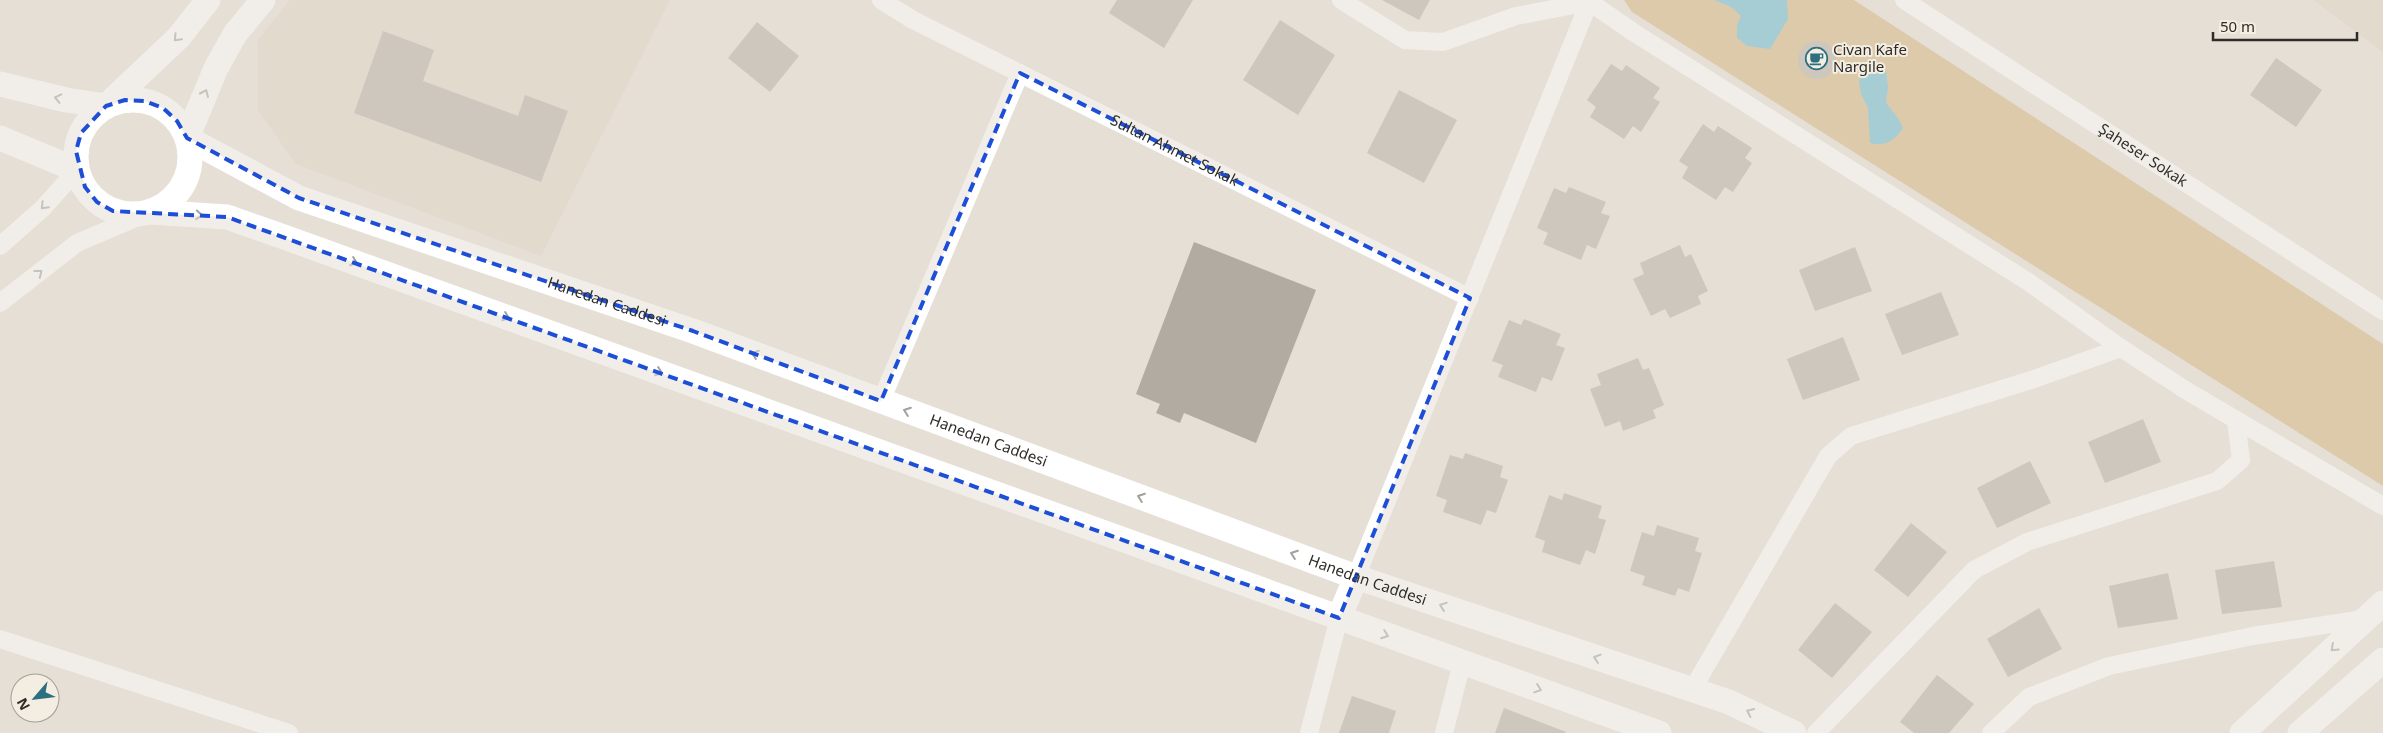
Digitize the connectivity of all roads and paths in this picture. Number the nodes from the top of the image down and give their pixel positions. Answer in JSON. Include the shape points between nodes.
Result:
{"nodes":[{"id":1,"x":208,"y":0,"type":"edge"},
{"id":2,"x":263,"y":0,"type":"edge"},
{"id":3,"x":881,"y":0,"type":"edge"},
{"id":4,"x":1341,"y":0,"type":"edge"},
{"id":5,"x":1904,"y":0,"type":"edge"},
{"id":6,"x":1589,"y":1,"type":"edge"},
{"id":7,"x":1020,"y":73,"type":"junction"},
{"id":8,"x":0,"y":84,"type":"edge"},
{"id":9,"x":106,"y":106,"type":"junction"},
{"id":10,"x":0,"y":138,"type":"edge"},
{"id":11,"x":187,"y":138,"type":"junction"},
{"id":12,"x":77,"y":170,"type":"junction"},
{"id":13,"x":150,"y":212,"type":"junction"},
{"id":14,"x":0,"y":246,"type":"edge"},
{"id":15,"x":1470,"y":298,"type":"junction"},
{"id":16,"x":0,"y":302,"type":"edge"},
{"id":17,"x":2383,"y":311,"type":"edge"},
{"id":18,"x":2121,"y":348,"type":"junction"},
{"id":19,"x":881,"y":401,"type":"junction"},
{"id":20,"x":2236,"y":421,"type":"junction"},
{"id":21,"x":2383,"y":506,"type":"edge"},
{"id":22,"x":1356,"y":577,"type":"junction"},
{"id":23,"x":2383,"y":603,"type":"edge"},
{"id":24,"x":1339,"y":618,"type":"junction"},
{"id":25,"x":2364,"y":619,"type":"junction"},
{"id":26,"x":0,"y":640,"type":"edge"},
{"id":27,"x":2383,"y":660,"type":"edge"},
{"id":28,"x":1462,"y":663,"type":"junction"},
{"id":29,"x":1692,"y":690,"type":"junction"},
{"id":30,"x":289,"y":733,"type":"edge"},
{"id":31,"x":1309,"y":733,"type":"edge"},
{"id":32,"x":1444,"y":733,"type":"edge"},
{"id":33,"x":1659,"y":733,"type":"edge"},
{"id":34,"x":1794,"y":733,"type":"edge"},
{"id":35,"x":1816,"y":733,"type":"edge"},
{"id":36,"x":1991,"y":733,"type":"edge"},
{"id":37,"x":2242,"y":733,"type":"edge"},
{"id":38,"x":2300,"y":733,"type":"edge"}],
"edges":[{"from":1,"to":9,"type":"street","one_way":true,"via":[[179,36]]},
{"from":11,"to":2,"type":"street","one_way":true,"via":[[216,68],[235,34]]},
{"from":3,"to":7,"type":"street","name":"Sultan Ahmet Sokak","via":[[913,20]]},
{"from":4,"to":6,"type":"street","via":[[1404,40],[1443,42],[1516,16]]},
{"from":5,"to":17,"type":"street","name":"Şaheser Sokak"},
{"from":6,"to":15,"type":"street"},
{"from":6,"to":18,"type":"street","via":[[2030,283]]},
{"from":7,"to":15,"type":"street","name":"Sultan Ahmet Sokak"},
{"from":7,"to":19,"type":"street"},
{"from":9,"to":8,"type":"street","one_way":true},
{"from":9,"to":11,"type":"street","via":[[125,100],[144,101],[162,108],[177,121]]},
{"from":9,"to":12,"type":"street","via":[[91,118],[81,133],[76,151]]},
{"from":10,"to":12,"type":"street"},
{"from":11,"to":13,"type":"street","via":[[188,174],[180,191],[167,204]]},
{"from":19,"to":11,"type":"street","name":"Hanedan Caddesi","one_way":true,"via":[[693,331],[299,198]]},
{"from":12,"to":13,"type":"street","via":[[84,188],[97,202],[113,211]]},
{"from":12,"to":14,"type":"street","one_way":true,"via":[[43,208]]},
{"from":16,"to":13,"type":"street","one_way":true,"via":[[77,243]]},
{"from":13,"to":24,"type":"street","one_way":true,"via":[[227,217]]},
{"from":15,"to":22,"type":"street"},
{"from":18,"to":20,"type":"street"},
{"from":18,"to":29,"type":"street","via":[[2034,379],[1851,436],[1828,456]]},
{"from":22,"to":19,"type":"street","name":"Hanedan Caddesi","one_way":true},
{"from":20,"to":21,"type":"street"},
{"from":20,"to":35,"type":"street","via":[[2241,460],[2217,481],[2027,542],[1974,570]]},
{"from":22,"to":24,"type":"street"},
{"from":29,"to":22,"type":"street","name":"Hanedan Caddesi","one_way":true},
{"from":23,"to":25,"type":"street"},
{"from":24,"to":28,"type":"street","one_way":true},
{"from":24,"to":31,"type":"street"},
{"from":25,"to":36,"type":"street","via":[[2253,636],[2109,666],[2029,697]]},
{"from":25,"to":37,"type":"street","one_way":true},
{"from":26,"to":30,"type":"street"},
{"from":27,"to":38,"type":"street"},
{"from":28,"to":32,"type":"street"},
{"from":28,"to":33,"type":"street","one_way":true},
{"from":34,"to":29,"type":"street","name":"Hanedan Caddesi","one_way":true,"via":[[1729,702]]}]}
